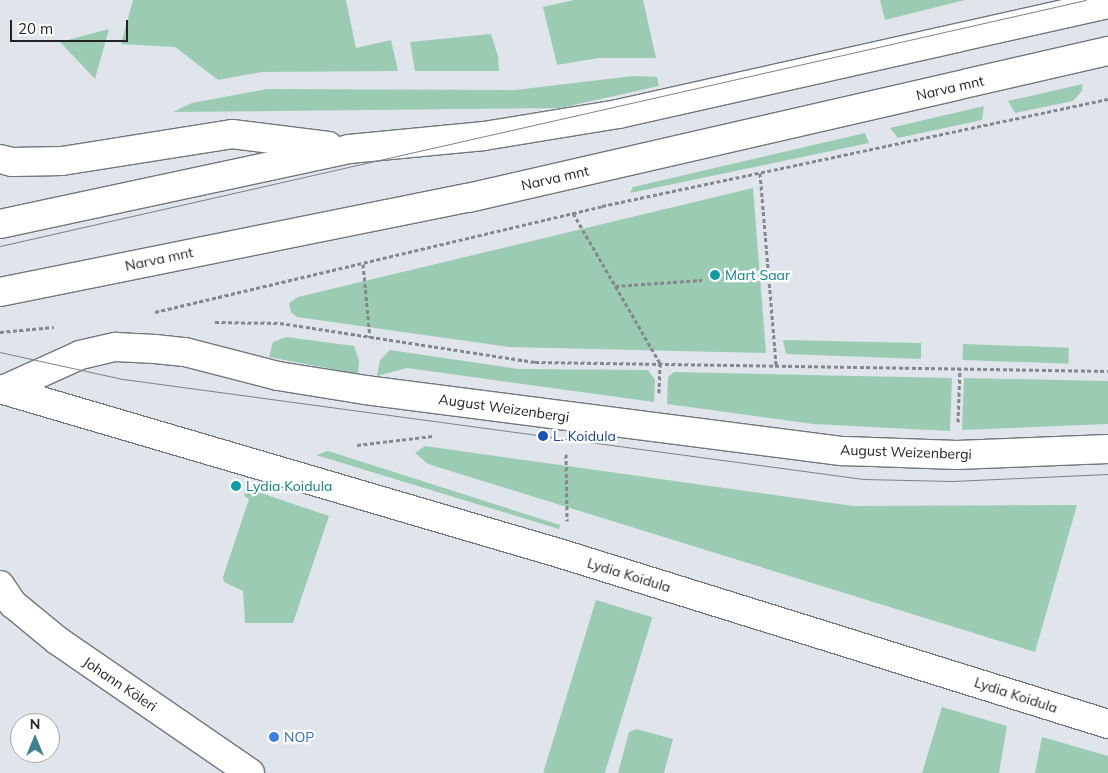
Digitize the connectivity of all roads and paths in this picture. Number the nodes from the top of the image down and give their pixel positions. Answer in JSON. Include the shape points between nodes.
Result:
{"nodes":[{"id":1,"x":1108,"y":4,"type":"edge"},
{"id":2,"x":1108,"y":51,"type":"edge"},
{"id":3,"x":1108,"y":99,"type":"edge"},
{"id":4,"x":349,"y":149,"type":"junction"},
{"id":5,"x":0,"y":159,"type":"edge"},
{"id":6,"x":760,"y":173,"type":"junction"},
{"id":7,"x":573,"y":213,"type":"junction"},
{"id":8,"x":0,"y":224,"type":"edge"},
{"id":9,"x":363,"y":264,"type":"junction"},
{"id":10,"x":0,"y":277,"type":"edge"},
{"id":11,"x":702,"y":280,"type":"dead end"},
{"id":12,"x":46,"y":282,"type":"junction"},
{"id":13,"x":615,"y":286,"type":"junction"},
{"id":14,"x":0,"y":292,"type":"edge"},
{"id":15,"x":144,"y":315,"type":"dead end"},
{"id":16,"x":212,"y":322,"type":"dead end"},
{"id":17,"x":61,"y":326,"type":"dead end"},
{"id":18,"x":0,"y":332,"type":"edge"},
{"id":19,"x":370,"y":338,"type":"junction"},
{"id":20,"x":660,"y":363,"type":"junction"},
{"id":21,"x":776,"y":365,"type":"junction"},
{"id":22,"x":960,"y":368,"type":"junction"},
{"id":23,"x":1108,"y":371,"type":"edge"},
{"id":24,"x":2,"y":395,"type":"edge"},
{"id":25,"x":659,"y":428,"type":"junction"},
{"id":26,"x":434,"y":436,"type":"dead end"},
{"id":27,"x":356,"y":445,"type":"dead end"},
{"id":28,"x":1108,"y":449,"type":"edge"},
{"id":29,"x":566,"y":454,"type":"dead end"},
{"id":30,"x":957,"y":455,"type":"junction"},
{"id":31,"x":562,"y":554,"type":"junction"},
{"id":32,"x":0,"y":585,"type":"edge"},
{"id":33,"x":1108,"y":724,"type":"edge"},
{"id":34,"x":250,"y":773,"type":"edge"}],
"edges":[{"from":1,"to":4,"type":"street","via":[[618,114],[484,136]]},
{"from":2,"to":12,"type":"street","name":"Narva mnt","via":[[468,198]]},
{"from":3,"to":6,"type":"path"},
{"from":4,"to":5,"type":"street","via":[[232,134],[62,161],[12,162]]},
{"from":4,"to":8,"type":"street"},
{"from":6,"to":7,"type":"path"},
{"from":6,"to":21,"type":"path"},
{"from":7,"to":9,"type":"path"},
{"from":7,"to":13,"type":"path"},
{"from":9,"to":15,"type":"path"},
{"from":9,"to":19,"type":"path"},
{"from":10,"to":12,"type":"street"},
{"from":11,"to":13,"type":"path"},
{"from":12,"to":14,"type":"street","name":"Narva mnt"},
{"from":13,"to":20,"type":"path"},
{"from":16,"to":19,"type":"path","via":[[280,324]]},
{"from":17,"to":18,"type":"path"},
{"from":19,"to":20,"type":"path","via":[[510,360]]},
{"from":20,"to":21,"type":"path"},
{"from":20,"to":25,"type":"path"},
{"from":21,"to":22,"type":"path"},
{"from":22,"to":23,"type":"path"},
{"from":22,"to":30,"type":"path"},
{"from":24,"to":25,"type":"street","name":"August Weizenbergi","via":[[80,355],[116,347],[185,352],[307,381]]},
{"from":24,"to":31,"type":"street","name":"Lydia Koidula"},
{"from":25,"to":30,"type":"street","name":"August Weizenbergi","via":[[844,451]]},
{"from":26,"to":27,"type":"path"},
{"from":28,"to":30,"type":"street","name":"August Weizenbergi"},
{"from":29,"to":31,"type":"path","via":[[567,519]]},
{"from":31,"to":33,"type":"street","name":"Lydia Koidula"},
{"from":32,"to":34,"type":"street","name":"Johann Köleri","via":[[13,604],[58,642]]}]}
